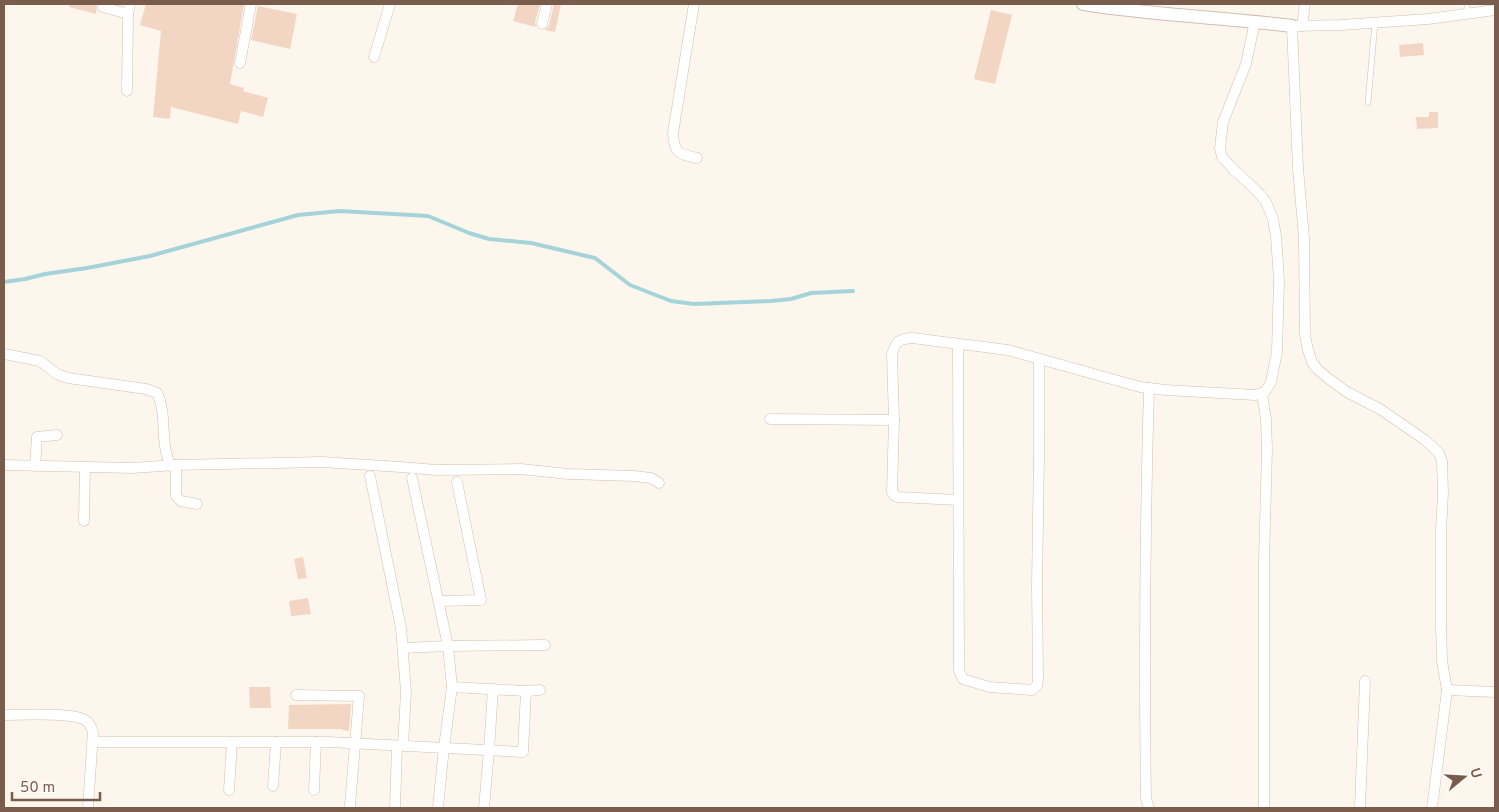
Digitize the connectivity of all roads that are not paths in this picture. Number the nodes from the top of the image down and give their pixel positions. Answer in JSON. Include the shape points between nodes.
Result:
{"nodes":[{"id":1,"x":251,"y":4,"type":"edge"},
{"id":2,"x":390,"y":4,"type":"edge"},
{"id":3,"x":547,"y":4,"type":"edge"},
{"id":4,"x":694,"y":4,"type":"edge"},
{"id":5,"x":1083,"y":4,"type":"edge"},
{"id":6,"x":1305,"y":4,"type":"edge"},
{"id":7,"x":1112,"y":6,"type":"edge"},
{"id":8,"x":103,"y":7,"type":"dead end"},
{"id":9,"x":1467,"y":8,"type":"edge"},
{"id":10,"x":129,"y":9,"type":"edge"},
{"id":11,"x":1178,"y":9,"type":"edge"},
{"id":12,"x":1495,"y":10,"type":"edge"},
{"id":13,"x":1255,"y":21,"type":"junction"},
{"id":14,"x":1375,"y":22,"type":"junction"},
{"id":15,"x":542,"y":24,"type":"dead end"},
{"id":16,"x":1297,"y":26,"type":"junction"},
{"id":17,"x":374,"y":57,"type":"dead end"},
{"id":18,"x":240,"y":63,"type":"dead end"},
{"id":19,"x":127,"y":91,"type":"dead end"},
{"id":20,"x":1368,"y":103,"type":"dead end"},
{"id":21,"x":697,"y":158,"type":"dead end"},
{"id":22,"x":958,"y":345,"type":"junction"},
{"id":23,"x":4,"y":354,"type":"edge"},
{"id":24,"x":1039,"y":359,"type":"junction"},
{"id":25,"x":1149,"y":388,"type":"junction"},
{"id":26,"x":1262,"y":394,"type":"junction"},
{"id":27,"x":770,"y":419,"type":"dead end"},
{"id":28,"x":894,"y":420,"type":"junction"},
{"id":29,"x":57,"y":435,"type":"dead end"},
{"id":30,"x":4,"y":465,"type":"edge"},
{"id":31,"x":35,"y":466,"type":"junction"},
{"id":32,"x":174,"y":466,"type":"junction"},
{"id":33,"x":85,"y":467,"type":"junction"},
{"id":34,"x":370,"y":476,"type":"dead end"},
{"id":35,"x":412,"y":478,"type":"dead end"},
{"id":36,"x":457,"y":482,"type":"dead end"},
{"id":37,"x":658,"y":483,"type":"dead end"},
{"id":38,"x":958,"y":500,"type":"junction"},
{"id":39,"x":197,"y":504,"type":"dead end"},
{"id":40,"x":84,"y":521,"type":"dead end"},
{"id":41,"x":439,"y":601,"type":"junction"},
{"id":42,"x":545,"y":645,"type":"dead end"},
{"id":43,"x":448,"y":646,"type":"junction"},
{"id":44,"x":403,"y":648,"type":"junction"},
{"id":45,"x":1365,"y":681,"type":"dead end"},
{"id":46,"x":452,"y":687,"type":"junction"},
{"id":47,"x":493,"y":689,"type":"junction"},
{"id":48,"x":540,"y":690,"type":"dead end"},
{"id":49,"x":1447,"y":690,"type":"junction"},
{"id":50,"x":526,"y":691,"type":"junction"},
{"id":51,"x":1495,"y":692,"type":"edge"},
{"id":52,"x":296,"y":695,"type":"dead end"},
{"id":53,"x":4,"y":715,"type":"edge"},
{"id":54,"x":92,"y":742,"type":"junction"},
{"id":55,"x":232,"y":742,"type":"junction"},
{"id":56,"x":276,"y":742,"type":"junction"},
{"id":57,"x":316,"y":742,"type":"junction"},
{"id":58,"x":356,"y":744,"type":"junction"},
{"id":59,"x":400,"y":746,"type":"junction"},
{"id":60,"x":444,"y":747,"type":"junction"},
{"id":61,"x":489,"y":750,"type":"junction"},
{"id":62,"x":273,"y":786,"type":"dead end"},
{"id":63,"x":229,"y":790,"type":"dead end"},
{"id":64,"x":314,"y":790,"type":"dead end"},
{"id":65,"x":350,"y":805,"type":"dead end"},
{"id":66,"x":88,"y":808,"type":"edge"},
{"id":67,"x":395,"y":808,"type":"edge"},
{"id":68,"x":438,"y":808,"type":"edge"},
{"id":69,"x":484,"y":808,"type":"edge"},
{"id":70,"x":1149,"y":808,"type":"edge"},
{"id":71,"x":1264,"y":808,"type":"edge"},
{"id":72,"x":1360,"y":808,"type":"edge"},
{"id":73,"x":1432,"y":808,"type":"edge"}],
"edges":[{"from":1,"to":18,"type":"street"},
{"from":2,"to":17,"type":"street"},
{"from":3,"to":15,"type":"street"},
{"from":4,"to":21,"type":"street","via":[[673,141],[676,151]]},
{"from":5,"to":7,"type":"street"},
{"from":6,"to":16,"type":"street"},
{"from":7,"to":11,"type":"street"},
{"from":8,"to":10,"type":"street"},
{"from":9,"to":12,"type":"street"},
{"from":9,"to":14,"type":"street","via":[[1428,19]]},
{"from":10,"to":19,"type":"street"},
{"from":11,"to":13,"type":"street"},
{"from":13,"to":16,"type":"street"},
{"from":13,"to":26,"type":"street","via":[[1246,64],[1222,122],[1220,148],[1222,157],[1266,202],[1276,236],[1278,352],[1272,382]]},
{"from":14,"to":16,"type":"street"},
{"from":14,"to":20,"type":"lane"},
{"from":16,"to":49,"type":"street","via":[[1298,168],[1308,350],[1317,369],[1329,379],[1402,423],[1439,453],[1443,469],[1440,625]]},
{"from":22,"to":24,"type":"street","via":[[1008,350]]},
{"from":22,"to":28,"type":"street","via":[[912,338],[895,345],[892,354]]},
{"from":22,"to":38,"type":"street"},
{"from":23,"to":32,"type":"street","via":[[40,361],[68,378],[157,393],[161,402],[165,452]]},
{"from":24,"to":25,"type":"street"},
{"from":24,"to":38,"type":"street","via":[[1039,656],[1037,686],[1034,689],[989,686],[963,679],[960,675]]},
{"from":25,"to":26,"type":"street"},
{"from":25,"to":70,"type":"street","via":[[1145,716],[1146,799]]},
{"from":26,"to":71,"type":"street","via":[[1267,449]]},
{"from":27,"to":28,"type":"street"},
{"from":28,"to":38,"type":"street","via":[[892,492],[895,496]]},
{"from":29,"to":31,"type":"street","via":[[37,438]]},
{"from":30,"to":31,"type":"street"},
{"from":31,"to":33,"type":"street"},
{"from":32,"to":33,"type":"street"},
{"from":32,"to":37,"type":"street","via":[[322,462],[436,470],[521,469],[634,476],[651,478]]},
{"from":32,"to":39,"type":"street","via":[[176,496]]},
{"from":33,"to":40,"type":"street"},
{"from":34,"to":44,"type":"street"},
{"from":35,"to":41,"type":"street"},
{"from":36,"to":41,"type":"street","via":[[481,600]]},
{"from":41,"to":43,"type":"street"},
{"from":42,"to":43,"type":"street"},
{"from":43,"to":44,"type":"street"},
{"from":43,"to":46,"type":"street"},
{"from":44,"to":59,"type":"street","via":[[406,692]]},
{"from":45,"to":72,"type":"street"},
{"from":46,"to":47,"type":"street"},
{"from":46,"to":60,"type":"street"},
{"from":47,"to":50,"type":"street"},
{"from":47,"to":61,"type":"street"},
{"from":48,"to":50,"type":"street"},
{"from":49,"to":51,"type":"street"},
{"from":49,"to":73,"type":"street"},
{"from":50,"to":61,"type":"street","via":[[523,752]]},
{"from":52,"to":58,"type":"street","via":[[359,696]]},
{"from":53,"to":54,"type":"street","via":[[80,718],[90,725]]},
{"from":54,"to":55,"type":"street"},
{"from":54,"to":66,"type":"street"},
{"from":55,"to":56,"type":"street"},
{"from":55,"to":63,"type":"street"},
{"from":56,"to":57,"type":"street"},
{"from":56,"to":62,"type":"street"},
{"from":57,"to":58,"type":"street"},
{"from":57,"to":64,"type":"street"},
{"from":58,"to":59,"type":"street"},
{"from":58,"to":65,"type":"street"},
{"from":59,"to":60,"type":"street"},
{"from":59,"to":67,"type":"street"},
{"from":60,"to":61,"type":"street"},
{"from":60,"to":68,"type":"street"},
{"from":61,"to":69,"type":"street"}]}
